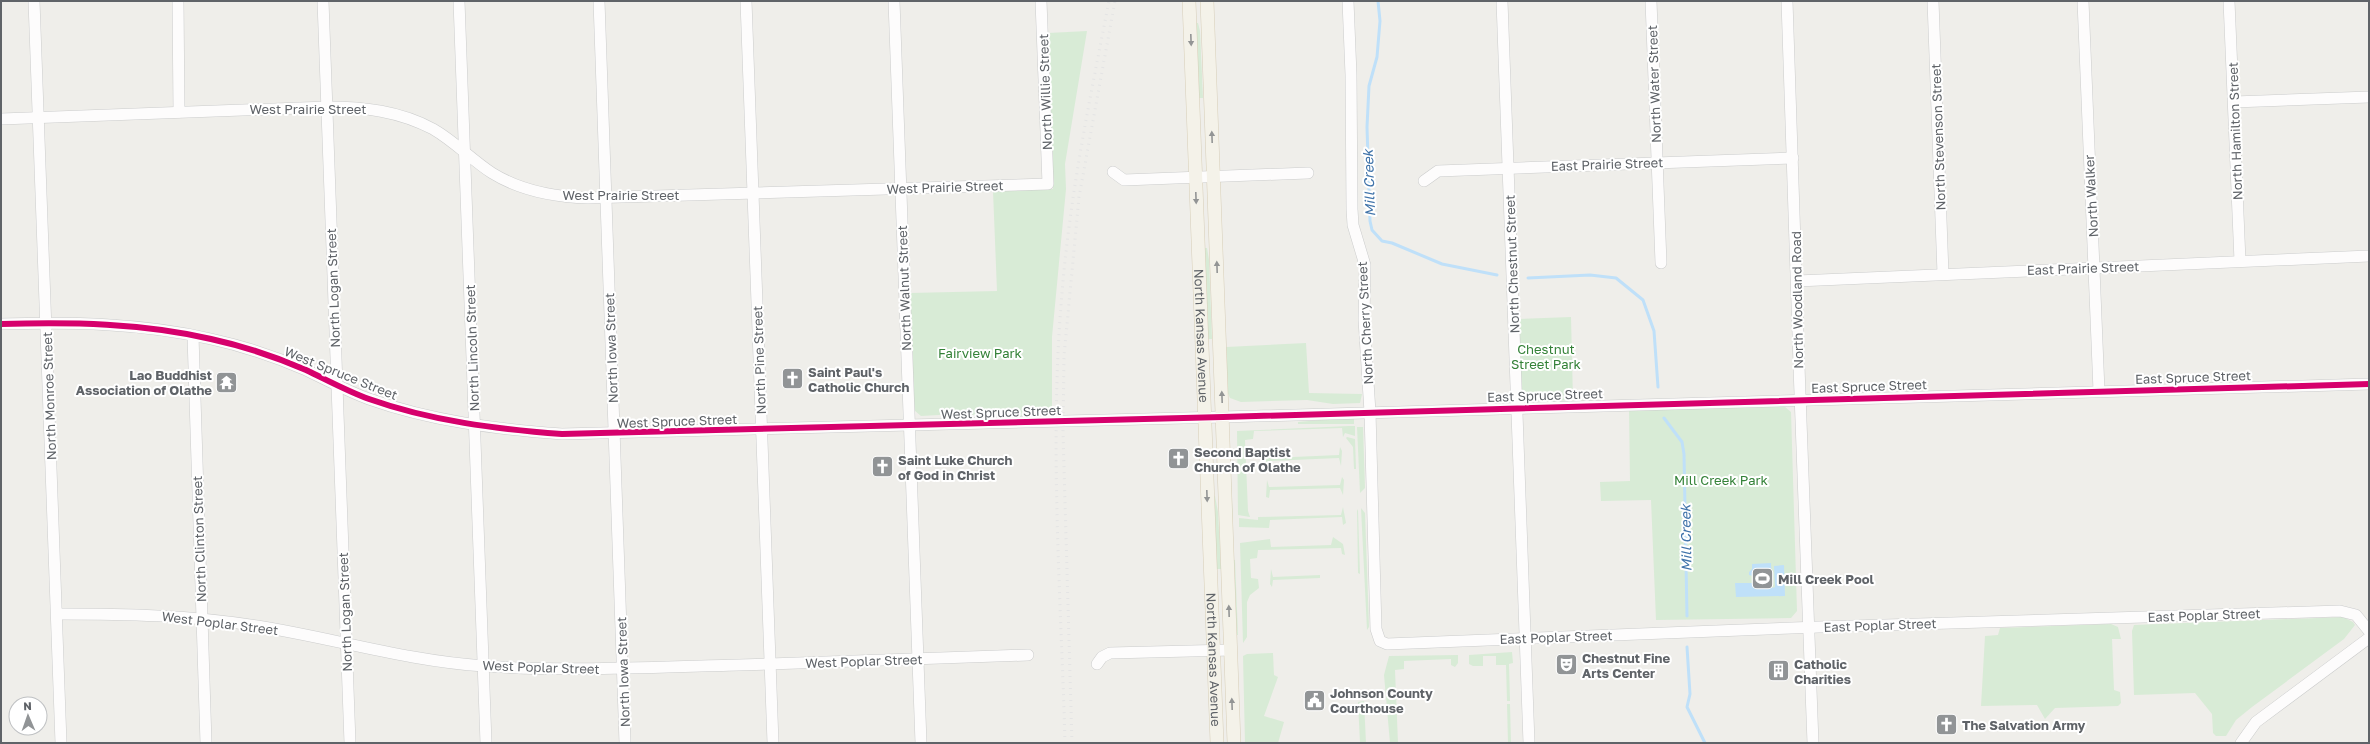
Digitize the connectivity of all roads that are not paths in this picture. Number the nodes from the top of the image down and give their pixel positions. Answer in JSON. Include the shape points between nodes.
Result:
{"nodes":[{"id":1,"x":34,"y":1,"type":"edge"},
{"id":2,"x":178,"y":1,"type":"edge"},
{"id":3,"x":323,"y":1,"type":"edge"},
{"id":4,"x":459,"y":1,"type":"edge"},
{"id":5,"x":599,"y":1,"type":"edge"},
{"id":6,"x":746,"y":1,"type":"edge"},
{"id":7,"x":894,"y":1,"type":"edge"},
{"id":8,"x":1042,"y":1,"type":"edge"},
{"id":9,"x":1189,"y":1,"type":"edge"},
{"id":10,"x":1207,"y":1,"type":"edge"},
{"id":11,"x":1348,"y":1,"type":"edge"},
{"id":12,"x":1502,"y":1,"type":"edge"},
{"id":13,"x":1651,"y":1,"type":"edge"},
{"id":14,"x":1787,"y":1,"type":"edge"},
{"id":15,"x":1933,"y":1,"type":"edge"},
{"id":16,"x":2083,"y":1,"type":"edge"},
{"id":17,"x":2229,"y":1,"type":"edge"},
{"id":18,"x":2369,"y":97,"type":"edge"},
{"id":19,"x":2234,"y":102,"type":"junction"},
{"id":20,"x":327,"y":107,"type":"junction"},
{"id":21,"x":179,"y":112,"type":"junction"},
{"id":22,"x":39,"y":117,"type":"junction"},
{"id":23,"x":1,"y":119,"type":"edge"},
{"id":24,"x":465,"y":153,"type":"junction"},
{"id":25,"x":1793,"y":158,"type":"junction"},
{"id":26,"x":1657,"y":162,"type":"junction"},
{"id":27,"x":1508,"y":167,"type":"junction"},
{"id":28,"x":1113,"y":172,"type":"dead end"},
{"id":29,"x":1308,"y":173,"type":"dead end"},
{"id":30,"x":1214,"y":176,"type":"junction"},
{"id":31,"x":1196,"y":177,"type":"junction"},
{"id":32,"x":1424,"y":180,"type":"dead end"},
{"id":33,"x":1048,"y":184,"type":"joint"},
{"id":34,"x":901,"y":189,"type":"junction"},
{"id":35,"x":753,"y":193,"type":"junction"},
{"id":36,"x":606,"y":198,"type":"junction"},
{"id":37,"x":2369,"y":256,"type":"edge"},
{"id":38,"x":2240,"y":261,"type":"junction"},
{"id":39,"x":1661,"y":263,"type":"dead end"},
{"id":40,"x":2094,"y":267,"type":"junction"},
{"id":41,"x":1943,"y":274,"type":"junction"},
{"id":42,"x":1797,"y":281,"type":"junction"},
{"id":43,"x":46,"y":323,"type":"junction"},
{"id":44,"x":1,"y":324,"type":"edge"},
{"id":45,"x":194,"y":336,"type":"junction"},
{"id":46,"x":2369,"y":384,"type":"edge"},
{"id":47,"x":336,"y":385,"type":"junction"},
{"id":48,"x":2099,"y":391,"type":"junction"},
{"id":49,"x":1798,"y":399,"type":"junction"},
{"id":50,"x":1517,"y":407,"type":"junction"},
{"id":51,"x":1370,"y":412,"type":"junction"},
{"id":52,"x":1223,"y":417,"type":"junction"},
{"id":53,"x":1204,"y":418,"type":"junction"},
{"id":54,"x":475,"y":424,"type":"junction"},
{"id":55,"x":910,"y":426,"type":"junction"},
{"id":56,"x":762,"y":430,"type":"junction"},
{"id":57,"x":614,"y":434,"type":"junction"},
{"id":58,"x":57,"y":614,"type":"junction"},
{"id":59,"x":201,"y":619,"type":"junction"},
{"id":60,"x":1807,"y":627,"type":"junction"},
{"id":61,"x":2369,"y":631,"type":"edge"},
{"id":62,"x":1525,"y":638,"type":"junction"},
{"id":63,"x":2369,"y":638,"type":"edge"},
{"id":64,"x":1382,"y":643,"type":"joint"},
{"id":65,"x":346,"y":644,"type":"junction"},
{"id":66,"x":1212,"y":650,"type":"junction"},
{"id":67,"x":1230,"y":650,"type":"junction"},
{"id":68,"x":1028,"y":655,"type":"dead end"},
{"id":69,"x":918,"y":659,"type":"junction"},
{"id":70,"x":771,"y":664,"type":"junction"},
{"id":71,"x":1097,"y":664,"type":"dead end"},
{"id":72,"x":483,"y":666,"type":"junction"},
{"id":73,"x":623,"y":669,"type":"junction"},
{"id":74,"x":61,"y":743,"type":"edge"},
{"id":75,"x":206,"y":743,"type":"edge"},
{"id":76,"x":350,"y":743,"type":"edge"},
{"id":77,"x":486,"y":743,"type":"edge"},
{"id":78,"x":625,"y":743,"type":"edge"},
{"id":79,"x":773,"y":743,"type":"edge"},
{"id":80,"x":921,"y":743,"type":"edge"},
{"id":81,"x":1217,"y":743,"type":"edge"},
{"id":82,"x":1234,"y":743,"type":"edge"},
{"id":83,"x":1529,"y":743,"type":"edge"},
{"id":84,"x":1813,"y":743,"type":"edge"},
{"id":85,"x":2241,"y":743,"type":"edge"}],
"edges":[{"from":1,"to":22,"type":"street","name":"North Monroe Street"},
{"from":2,"to":21,"type":"street"},
{"from":3,"to":20,"type":"street","name":"North Logan Street"},
{"from":4,"to":24,"type":"street","name":"North Lincoln Street"},
{"from":5,"to":36,"type":"street","name":"North Iowa Street"},
{"from":6,"to":35,"type":"street","name":"North Pine Street"},
{"from":7,"to":34,"type":"street","name":"North Walnut Street"},
{"from":8,"to":33,"type":"street","name":"North Willie Street"},
{"from":9,"to":31,"type":"main road","name":"North Kansas Avenue","one_way":true},
{"from":30,"to":10,"type":"main road","name":"North Kansas Avenue","one_way":true},
{"from":11,"to":51,"type":"street","name":"North Cherry Street","via":[[1352,209],[1353,225],[1365,264],[1364,320]]},
{"from":12,"to":27,"type":"street","name":"North Chestnut Street"},
{"from":13,"to":26,"type":"street","name":"North Water Street"},
{"from":14,"to":25,"type":"street","name":"North Woodland Road"},
{"from":15,"to":41,"type":"street","name":"North Stevenson Street"},
{"from":16,"to":40,"type":"street","name":"North Walker"},
{"from":17,"to":19,"type":"street","name":"North Hamilton Street"},
{"from":18,"to":19,"type":"street"},
{"from":19,"to":38,"type":"street","name":"North Hamilton Street"},
{"from":20,"to":21,"type":"street","name":"West Prairie Street"},
{"from":20,"to":24,"type":"street","name":"West Prairie Street","via":[[384,110],[434,130]]},
{"from":20,"to":47,"type":"street","name":"North Logan Street"},
{"from":21,"to":22,"type":"street","name":"West Prairie Street"},
{"from":22,"to":23,"type":"street","name":"West Prairie Street"},
{"from":22,"to":43,"type":"street","name":"North Monroe Street"},
{"from":24,"to":36,"type":"street","name":"West Prairie Street","via":[[500,177],[540,192],[564,197]]},
{"from":24,"to":54,"type":"street","name":"North Lincoln Street"},
{"from":25,"to":26,"type":"street","name":"East Prairie Street"},
{"from":25,"to":42,"type":"street","name":"North Woodland Road"},
{"from":26,"to":27,"type":"street","name":"East Prairie Street"},
{"from":26,"to":39,"type":"street","name":"North Water Street"},
{"from":27,"to":32,"type":"street","name":"East Prairie Street","via":[[1438,170]]},
{"from":27,"to":50,"type":"street","name":"North Chestnut Street"},
{"from":28,"to":31,"type":"street","via":[[1124,180]]},
{"from":29,"to":30,"type":"street"},
{"from":30,"to":31,"type":"street"},
{"from":52,"to":30,"type":"main road","name":"North Kansas Avenue","one_way":true},
{"from":31,"to":53,"type":"main road","name":"North Kansas Avenue","one_way":true},
{"from":33,"to":34,"type":"street","name":"West Prairie Street"},
{"from":34,"to":35,"type":"street","name":"West Prairie Street"},
{"from":34,"to":55,"type":"street","name":"North Walnut Street"},
{"from":35,"to":36,"type":"street","name":"West Prairie Street"},
{"from":35,"to":56,"type":"street","name":"North Pine Street"},
{"from":36,"to":57,"type":"street","name":"North Iowa Street"},
{"from":37,"to":38,"type":"street","name":"East Prairie Street"},
{"from":38,"to":40,"type":"street","name":"East Prairie Street"},
{"from":40,"to":41,"type":"street","name":"East Prairie Street"},
{"from":40,"to":48,"type":"street","name":"North Walker"},
{"from":41,"to":42,"type":"street","name":"East Prairie Street"},
{"from":42,"to":49,"type":"street","name":"North Woodland Road"},
{"from":43,"to":44,"type":"street","name":"West Spruce Street"},
{"from":43,"to":45,"type":"street","name":"West Spruce Street","via":[[144,327]]},
{"from":43,"to":58,"type":"street","name":"North Monroe Street"},
{"from":45,"to":47,"type":"street","name":"West Spruce Street","via":[[282,361]]},
{"from":45,"to":59,"type":"street","name":"North Clinton Street"},
{"from":46,"to":48,"type":"street","name":"East Spruce Street"},
{"from":47,"to":54,"type":"street","name":"West Spruce Street","via":[[398,409],[435,419]]},
{"from":47,"to":65,"type":"street","name":"North Logan Street"},
{"from":48,"to":49,"type":"street","name":"East Spruce Street"},
{"from":49,"to":50,"type":"street","name":"East Spruce Street"},
{"from":49,"to":60,"type":"street","name":"North Woodland Road"},
{"from":50,"to":51,"type":"street","name":"East Spruce Street"},
{"from":50,"to":62,"type":"street","name":"North Chestnut Street"},
{"from":51,"to":52,"type":"street","name":"West Spruce Street"},
{"from":51,"to":64,"type":"street","name":"North Cherry Street","via":[[1376,629],[1377,638]]},
{"from":52,"to":53,"type":"street","name":"West Spruce Street"},
{"from":67,"to":52,"type":"main road","name":"North Kansas Avenue","one_way":true},
{"from":53,"to":55,"type":"street","name":"West Spruce Street"},
{"from":53,"to":66,"type":"main road","name":"North Kansas Avenue","one_way":true},
{"from":54,"to":57,"type":"street","name":"West Spruce Street","via":[[547,433]]},
{"from":54,"to":72,"type":"street","name":"North Lincoln Street"},
{"from":55,"to":56,"type":"street","name":"West Spruce Street"},
{"from":55,"to":69,"type":"street","name":"North Walnut Street"},
{"from":56,"to":57,"type":"street","name":"West Spruce Street"},
{"from":56,"to":70,"type":"street","name":"North Pine Street"},
{"from":57,"to":73,"type":"street","name":"North Iowa Street"},
{"from":58,"to":59,"type":"street","name":"West Poplar Street","via":[[122,614]]},
{"from":58,"to":74,"type":"street","name":"North Monroe Street"},
{"from":59,"to":65,"type":"street","name":"West Poplar Street","via":[[256,626]]},
{"from":59,"to":75,"type":"street","name":"North Clinton Street"},
{"from":60,"to":61,"type":"street","name":"East Poplar Street","via":[[2340,611],[2356,615]]},
{"from":60,"to":62,"type":"street","name":"East Poplar Street"},
{"from":60,"to":84,"type":"street","name":"North Woodland Road"},
{"from":62,"to":64,"type":"street","name":"East Poplar Street"},
{"from":62,"to":83,"type":"street","name":"North Chestnut Street"},
{"from":63,"to":85,"type":"street","via":[[2256,722]]},
{"from":65,"to":72,"type":"street","name":"West Poplar Street","via":[[423,659]]},
{"from":65,"to":76,"type":"street","name":"North Logan Street"},
{"from":66,"to":67,"type":"street"},
{"from":66,"to":71,"type":"street","via":[[1110,654],[1102,657]]},
{"from":66,"to":81,"type":"main road","name":"North Kansas Avenue"},
{"from":82,"to":67,"type":"main road","name":"North Kansas Avenue","one_way":true},
{"from":68,"to":69,"type":"street","name":"West Poplar Street"},
{"from":69,"to":70,"type":"street","name":"West Poplar Street"},
{"from":69,"to":80,"type":"street","name":"North Walnut Street"},
{"from":70,"to":73,"type":"street","name":"West Poplar Street"},
{"from":70,"to":79,"type":"street","name":"North Pine Street"},
{"from":72,"to":73,"type":"street","name":"West Poplar Street"},
{"from":72,"to":77,"type":"street","name":"North Lincoln Street"},
{"from":73,"to":78,"type":"street","name":"North Iowa Street"}]}
